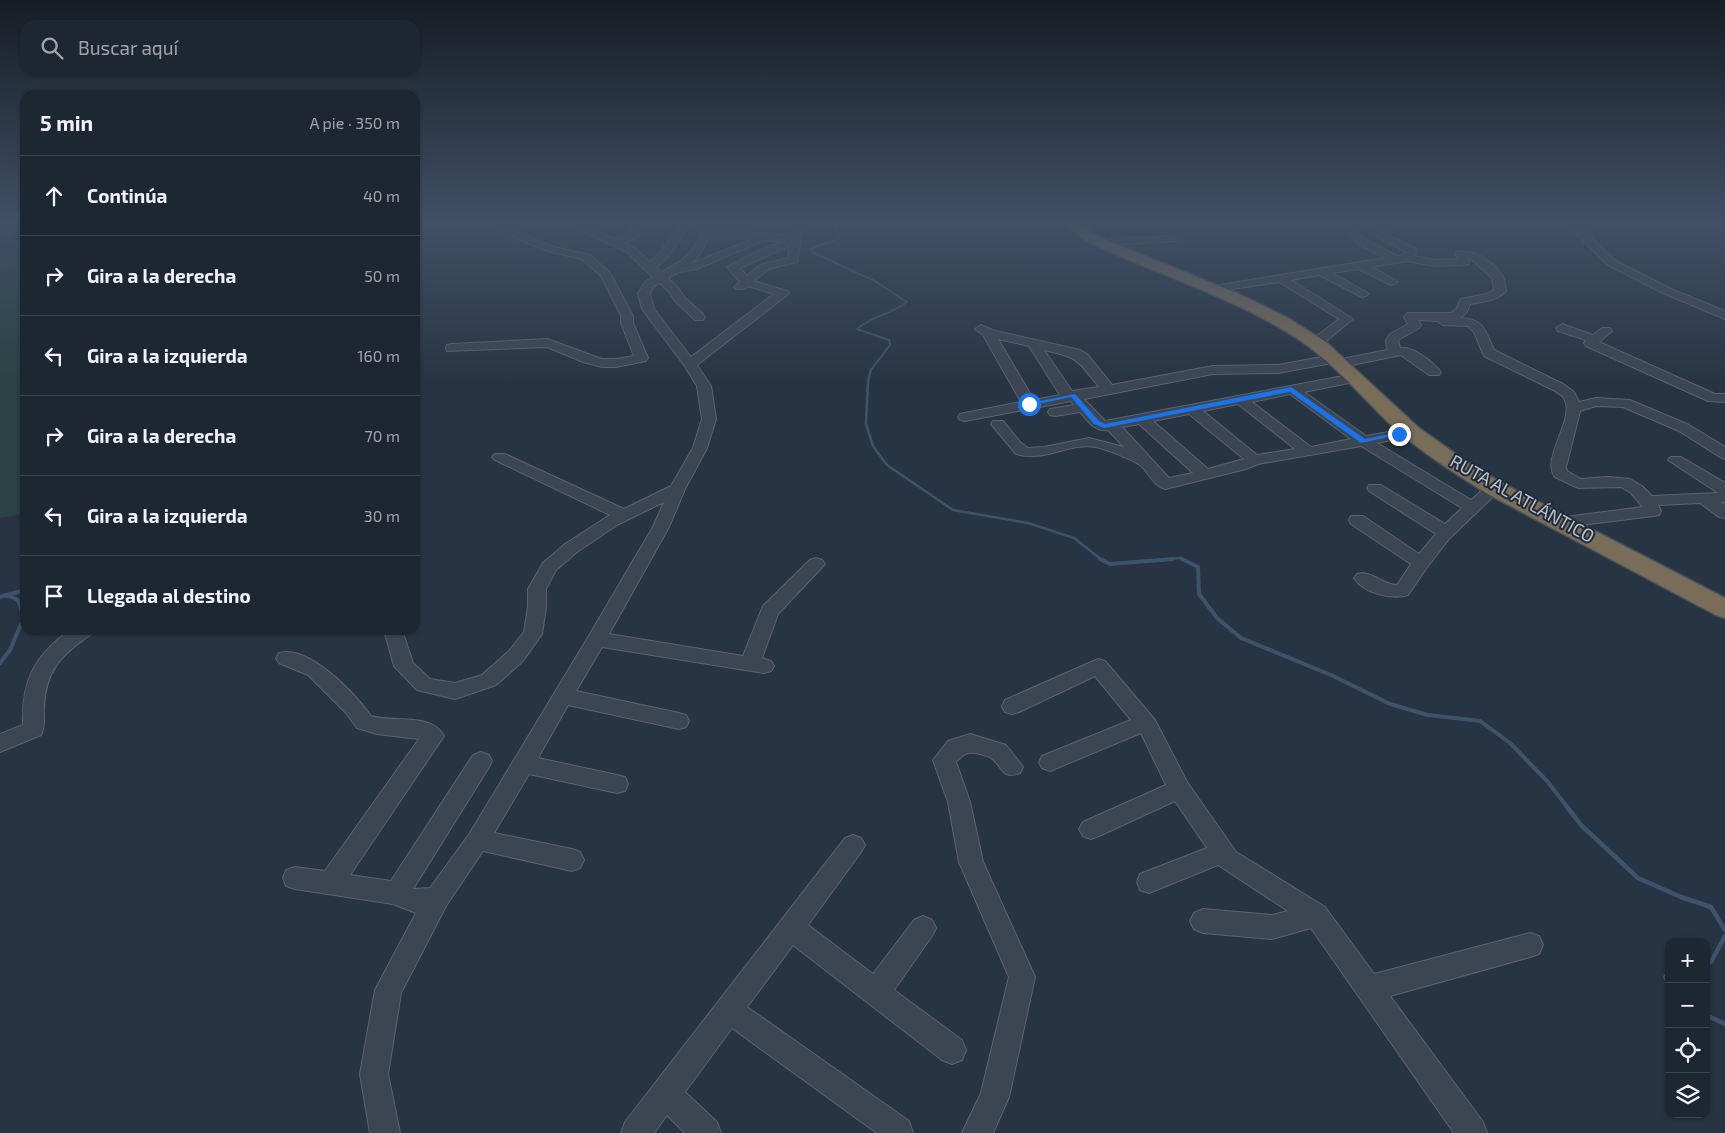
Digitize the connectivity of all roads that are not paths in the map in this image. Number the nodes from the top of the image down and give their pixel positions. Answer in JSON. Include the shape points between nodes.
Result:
{"nodes":[{"id":1,"x":607,"y":277,"type":"edge"},
{"id":2,"x":656,"y":277,"type":"edge"},
{"id":3,"x":665,"y":277,"type":"edge"},
{"id":4,"x":738,"y":277,"type":"edge"},
{"id":5,"x":752,"y":277,"type":"edge"},
{"id":6,"x":1180,"y":277,"type":"edge"},
{"id":7,"x":1194,"y":277,"type":"edge"},
{"id":8,"x":1288,"y":277,"type":"edge"},
{"id":9,"x":1330,"y":277,"type":"edge"},
{"id":10,"x":1381,"y":277,"type":"edge"},
{"id":11,"x":1498,"y":277,"type":"edge"},
{"id":12,"x":1639,"y":277,"type":"edge"},
{"id":13,"x":1280,"y":278,"type":"junction"},
{"id":14,"x":1391,"y":282,"type":"dead end"},
{"id":15,"x":743,"y":285,"type":"junction"},
{"id":16,"x":1220,"y":288,"type":"junction"},
{"id":17,"x":1362,"y":294,"type":"dead end"},
{"id":18,"x":648,"y":310,"type":"junction"},
{"id":19,"x":1725,"y":315,"type":"edge"},
{"id":20,"x":627,"y":316,"type":"junction"},
{"id":21,"x":699,"y":317,"type":"dead end"},
{"id":22,"x":1434,"y":318,"type":"junction"},
{"id":23,"x":1562,"y":328,"type":"dead end"},
{"id":24,"x":1606,"y":331,"type":"dead end"},
{"id":25,"x":1321,"y":339,"type":"junction"},
{"id":26,"x":1594,"y":339,"type":"junction"},
{"id":27,"x":1033,"y":343,"type":"junction"},
{"id":28,"x":452,"y":348,"type":"dead end"},
{"id":29,"x":1394,"y":352,"type":"junction"},
{"id":30,"x":690,"y":364,"type":"junction"},
{"id":31,"x":1345,"y":366,"type":"junction"},
{"id":32,"x":1434,"y":372,"type":"dead end"},
{"id":33,"x":1107,"y":388,"type":"junction"},
{"id":34,"x":1291,"y":389,"type":"junction"},
{"id":35,"x":1070,"y":396,"type":"junction"},
{"id":36,"x":1725,"y":398,"type":"edge"},
{"id":37,"x":1241,"y":400,"type":"junction"},
{"id":38,"x":1029,"y":404,"type":"junction"},
{"id":39,"x":1084,"y":407,"type":"junction"},
{"id":40,"x":1574,"y":408,"type":"junction"},
{"id":41,"x":1192,"y":409,"type":"junction"},
{"id":42,"x":1055,"y":412,"type":"dead end"},
{"id":43,"x":965,"y":417,"type":"dead end"},
{"id":44,"x":1142,"y":419,"type":"junction"},
{"id":45,"x":998,"y":424,"type":"dead end"},
{"id":46,"x":1112,"y":425,"type":"junction"},
{"id":47,"x":1411,"y":432,"type":"junction"},
{"id":48,"x":1363,"y":441,"type":"junction"},
{"id":49,"x":1308,"y":452,"type":"junction"},
{"id":50,"x":1725,"y":454,"type":"edge"},
{"id":51,"x":500,"y":457,"type":"dead end"},
{"id":52,"x":1254,"y":460,"type":"junction"},
{"id":53,"x":1676,"y":460,"type":"dead end"},
{"id":54,"x":1144,"y":461,"type":"junction"},
{"id":55,"x":1205,"y":475,"type":"junction"},
{"id":56,"x":1375,"y":488,"type":"dead end"},
{"id":57,"x":1494,"y":488,"type":"junction"},
{"id":58,"x":677,"y":489,"type":"junction"},
{"id":59,"x":1725,"y":490,"type":"edge"},
{"id":60,"x":1725,"y":497,"type":"edge"},
{"id":61,"x":1705,"y":499,"type":"junction"},
{"id":62,"x":1646,"y":501,"type":"junction"},
{"id":63,"x":1472,"y":507,"type":"junction"},
{"id":64,"x":1725,"y":513,"type":"edge"},
{"id":65,"x":624,"y":515,"type":"junction"},
{"id":66,"x":1357,"y":520,"type":"dead end"},
{"id":67,"x":1573,"y":521,"type":"junction"},
{"id":68,"x":1445,"y":532,"type":"junction"},
{"id":69,"x":1419,"y":562,"type":"junction"},
{"id":70,"x":816,"y":564,"type":"dead end"},
{"id":71,"x":1364,"y":578,"type":"dead end"},
{"id":72,"x":1725,"y":600,"type":"edge"},
{"id":73,"x":1725,"y":609,"type":"edge"},
{"id":74,"x":76,"y":635,"type":"edge"},
{"id":75,"x":395,"y":635,"type":"edge"},
{"id":76,"x":597,"y":639,"type":"junction"},
{"id":77,"x":286,"y":658,"type":"dead end"},
{"id":78,"x":562,"y":696,"type":"junction"},
{"id":79,"x":1012,"y":706,"type":"dead end"},
{"id":80,"x":679,"y":721,"type":"dead end"},
{"id":81,"x":1145,"y":723,"type":"junction"},
{"id":82,"x":0,"y":743,"type":"edge"},
{"id":83,"x":481,"y":761,"type":"dead end"},
{"id":84,"x":1050,"y":762,"type":"dead end"},
{"id":85,"x":523,"y":764,"type":"junction"},
{"id":86,"x":1012,"y":767,"type":"dead end"},
{"id":87,"x":618,"y":784,"type":"dead end"},
{"id":88,"x":1179,"y":789,"type":"junction"},
{"id":89,"x":1091,"y":829,"type":"dead end"},
{"id":90,"x":478,"y":840,"type":"junction"},
{"id":91,"x":853,"y":845,"type":"dead end"},
{"id":92,"x":1224,"y":852,"type":"junction"},
{"id":93,"x":572,"y":860,"type":"dead end"},
{"id":94,"x":295,"y":878,"type":"dead end"},
{"id":95,"x":1149,"y":882,"type":"dead end"},
{"id":96,"x":331,"y":883,"type":"junction"},
{"id":97,"x":397,"y":893,"type":"junction"},
{"id":98,"x":437,"y":898,"type":"junction"},
{"id":99,"x":1316,"y":915,"type":"junction"},
{"id":100,"x":1202,"y":921,"type":"dead end"},
{"id":101,"x":791,"y":928,"type":"junction"},
{"id":102,"x":924,"y":928,"type":"dead end"},
{"id":103,"x":1530,"y":945,"type":"dead end"},
{"id":104,"x":1369,"y":988,"type":"junction"},
{"id":105,"x":876,"y":993,"type":"junction"},
{"id":106,"x":729,"y":1010,"type":"junction"},
{"id":107,"x":952,"y":1050,"type":"dead end"},
{"id":108,"x":666,"y":1094,"type":"junction"},
{"id":109,"x":899,"y":1130,"type":"dead end"},
{"id":110,"x":384,"y":1133,"type":"edge"},
{"id":111,"x":636,"y":1133,"type":"edge"},
{"id":112,"x":706,"y":1133,"type":"edge"},
{"id":113,"x":977,"y":1133,"type":"edge"},
{"id":114,"x":1472,"y":1133,"type":"edge"}],
"edges":[{"from":1,"to":20,"type":"street"},
{"from":2,"to":18,"type":"street","via":[[645,288]]},
{"from":3,"to":21,"type":"street"},
{"from":4,"to":15,"type":"street"},
{"from":5,"to":15,"type":"street"},
{"from":6,"to":31,"type":"highway","name":"RUTA AL ATLÁNTICO","via":[[1277,318]]},
{"from":7,"to":16,"type":"highway","name":"RUTA AL ATLÁNTICO"},
{"from":8,"to":13,"type":"street"},
{"from":9,"to":17,"type":"street"},
{"from":10,"to":14,"type":"street"},
{"from":11,"to":22,"type":"street","via":[[1500,291],[1496,294],[1465,301],[1456,315]]},
{"from":12,"to":19,"type":"street"},
{"from":13,"to":16,"type":"street"},
{"from":13,"to":25,"type":"street","via":[[1347,319]]},
{"from":15,"to":30,"type":"street","via":[[783,293]]},
{"from":16,"to":25,"type":"highway","name":"RUTA AL ATLÁNTICO","via":[[1291,320]]},
{"from":18,"to":20,"type":"street"},
{"from":18,"to":30,"type":"street"},
{"from":20,"to":28,"type":"street","via":[[641,358],[604,364],[560,345],[547,343]]},
{"from":22,"to":29,"type":"street","via":[[1411,316],[1415,325],[1394,337]]},
{"from":22,"to":40,"type":"street","via":[[1447,322],[1464,321],[1475,326],[1489,353],[1564,391],[1570,395]]},
{"from":23,"to":26,"type":"street"},
{"from":24,"to":26,"type":"street"},
{"from":25,"to":31,"type":"highway","name":"RUTA AL ATLÁNTICO"},
{"from":26,"to":36,"type":"street","via":[[1590,343],[1714,398]]},
{"from":27,"to":33,"type":"street","via":[[1082,357]]},
{"from":27,"to":35,"type":"street"},
{"from":27,"to":38,"type":"street","via":[[983,330]]},
{"from":29,"to":31,"type":"street"},
{"from":29,"to":32,"type":"street","via":[[1407,353]]},
{"from":30,"to":58,"type":"street","via":[[704,386],[709,419],[700,448]]},
{"from":31,"to":33,"type":"street","via":[[1213,370]]},
{"from":31,"to":34,"type":"street"},
{"from":31,"to":47,"type":"highway","name":"RUTA AL ATLÁNTICO"},
{"from":31,"to":67,"type":"highway","name":"RUTA AL ATLÁNTICO","via":[[1474,468]]},
{"from":33,"to":35,"type":"street"},
{"from":34,"to":37,"type":"street"},
{"from":34,"to":48,"type":"street"},
{"from":35,"to":38,"type":"street"},
{"from":35,"to":39,"type":"street"},
{"from":37,"to":41,"type":"street"},
{"from":37,"to":49,"type":"street"},
{"from":38,"to":43,"type":"street"},
{"from":39,"to":42,"type":"street"},
{"from":39,"to":46,"type":"street","via":[[1097,423]]},
{"from":40,"to":50,"type":"street","via":[[1596,402],[1625,403],[1684,428]]},
{"from":40,"to":62,"type":"street","via":[[1558,467],[1560,474],[1576,483],[1624,481]]},
{"from":41,"to":44,"type":"street"},
{"from":41,"to":52,"type":"street"},
{"from":44,"to":46,"type":"street"},
{"from":44,"to":55,"type":"street"},
{"from":45,"to":54,"type":"street","via":[[1022,452],[1032,454],[1092,442]]},
{"from":46,"to":54,"type":"street"},
{"from":47,"to":48,"type":"street"},
{"from":47,"to":57,"type":"highway","name":"RUTA AL ATLÁNTICO"},
{"from":48,"to":49,"type":"street"},
{"from":48,"to":63,"type":"street"},
{"from":49,"to":52,"type":"street"},
{"from":51,"to":65,"type":"street"},
{"from":52,"to":55,"type":"street"},
{"from":53,"to":59,"type":"street"},
{"from":54,"to":55,"type":"street","via":[[1165,484]]},
{"from":56,"to":68,"type":"street"},
{"from":57,"to":63,"type":"street"},
{"from":57,"to":73,"type":"highway","name":"RUTA AL ATLÁNTICO"},
{"from":58,"to":65,"type":"street"},
{"from":58,"to":76,"type":"street","via":[[661,527]]},
{"from":60,"to":61,"type":"street"},
{"from":61,"to":62,"type":"street"},
{"from":61,"to":64,"type":"street"},
{"from":62,"to":67,"type":"street","via":[[1653,511],[1650,513]]},
{"from":63,"to":68,"type":"street"},
{"from":65,"to":75,"type":"street","via":[[571,548],[549,567],[537,589],[533,634],[516,656],[489,680],[456,691],[424,685],[404,666]]},
{"from":66,"to":69,"type":"street"},
{"from":67,"to":72,"type":"highway","name":"RUTA AL ATLÁNTICO"},
{"from":68,"to":69,"type":"street"},
{"from":69,"to":71,"type":"street","via":[[1402,590],[1388,591]]},
{"from":70,"to":76,"type":"street","via":[[770,611],[757,665]]},
{"from":74,"to":82,"type":"street","via":[[43,667],[32,705],[34,729]]},
{"from":76,"to":78,"type":"street"},
{"from":77,"to":96,"type":"street","via":[[315,670],[364,722],[420,729],[433,736]]},
{"from":78,"to":80,"type":"street"},
{"from":78,"to":85,"type":"street"},
{"from":79,"to":81,"type":"street","via":[[1098,666]]},
{"from":81,"to":84,"type":"street"},
{"from":81,"to":88,"type":"street"},
{"from":83,"to":97,"type":"street"},
{"from":85,"to":87,"type":"street"},
{"from":85,"to":90,"type":"street"},
{"from":86,"to":113,"type":"street","via":[[998,751],[970,743],[956,747],[944,760],[959,802],[971,862],[1022,977],[995,1097]]},
{"from":88,"to":89,"type":"street"},
{"from":88,"to":92,"type":"street"},
{"from":90,"to":93,"type":"street"},
{"from":90,"to":98,"type":"street"},
{"from":91,"to":101,"type":"street"},
{"from":92,"to":95,"type":"street"},
{"from":92,"to":99,"type":"street","via":[[1228,860]]},
{"from":94,"to":96,"type":"street"},
{"from":96,"to":97,"type":"street"},
{"from":97,"to":98,"type":"street","via":[[414,902]]},
{"from":98,"to":110,"type":"street","via":[[388,990],[374,1074]]},
{"from":99,"to":100,"type":"street","via":[[1272,927]]},
{"from":99,"to":104,"type":"street"},
{"from":101,"to":105,"type":"street"},
{"from":101,"to":106,"type":"street"},
{"from":102,"to":105,"type":"street"},
{"from":103,"to":104,"type":"street"},
{"from":104,"to":114,"type":"street"},
{"from":105,"to":107,"type":"street"},
{"from":106,"to":108,"type":"street"},
{"from":106,"to":109,"type":"street"},
{"from":108,"to":111,"type":"street"},
{"from":108,"to":112,"type":"street"}]}
